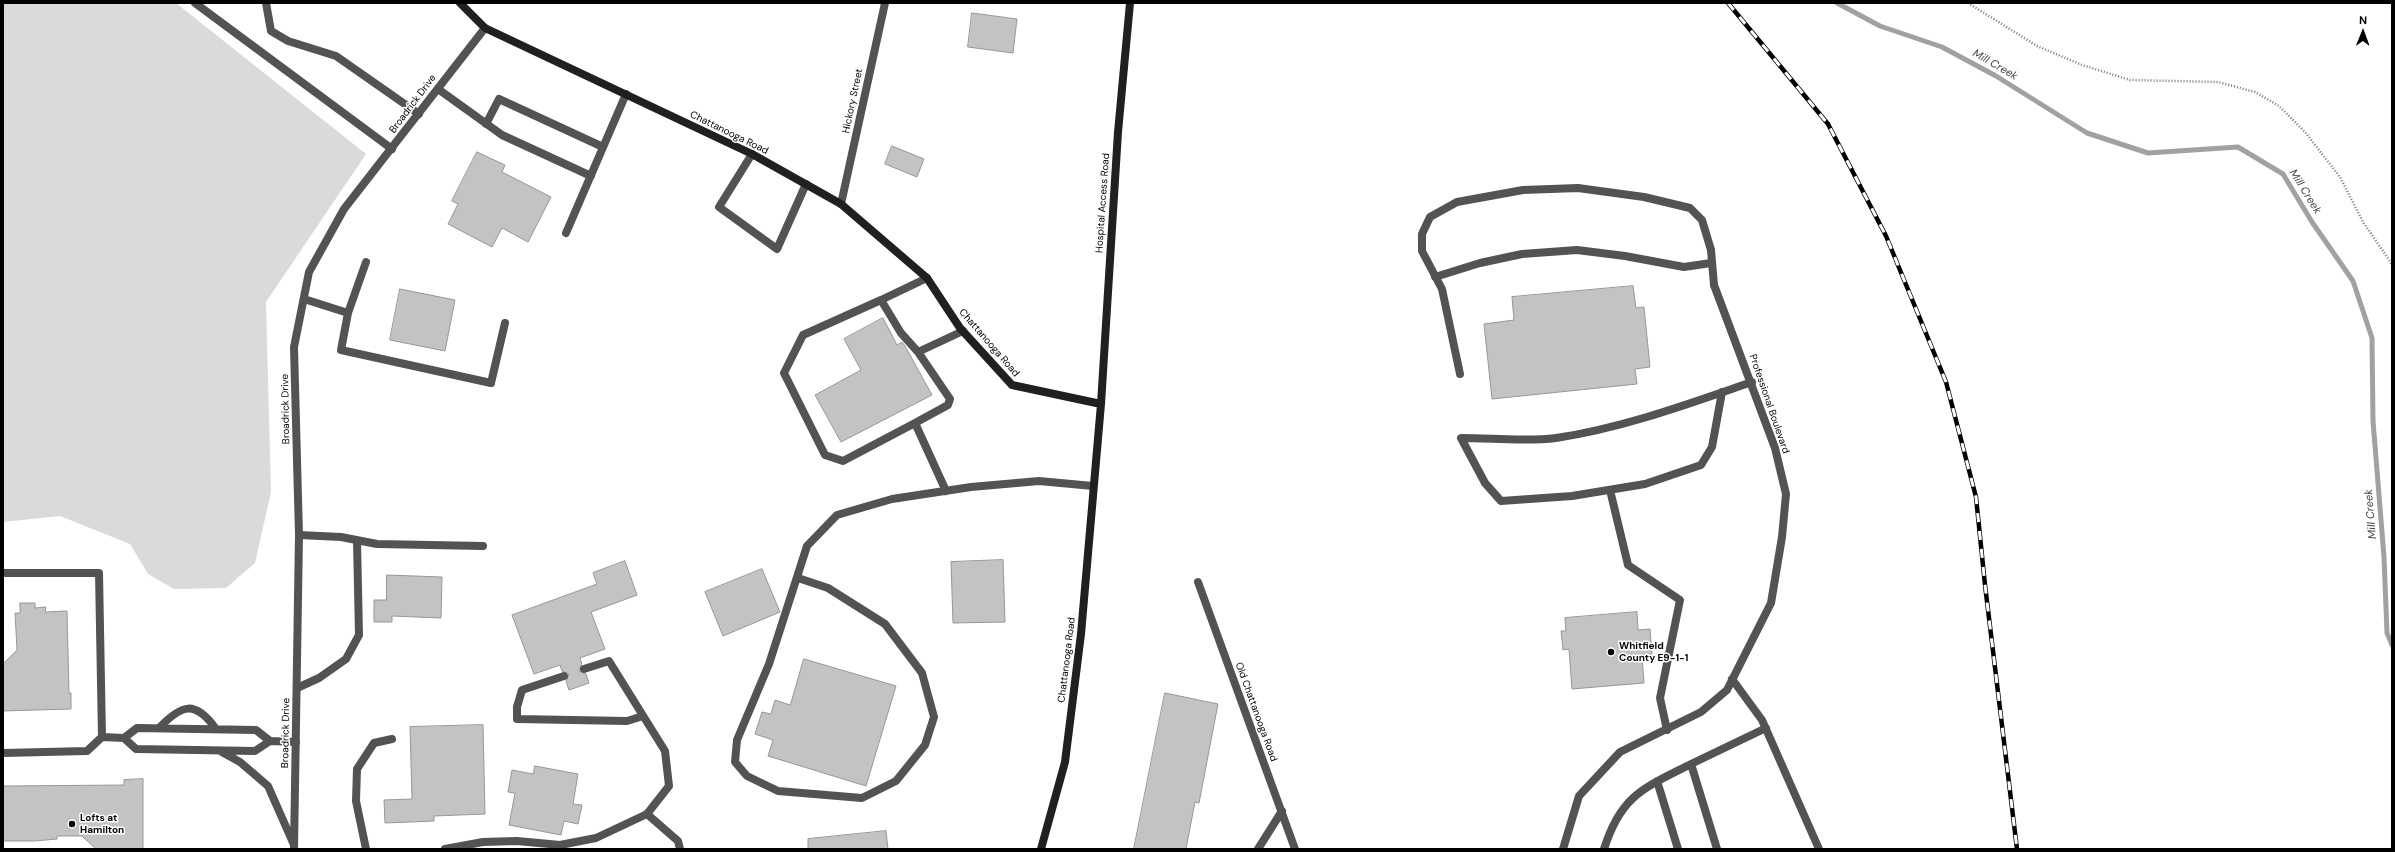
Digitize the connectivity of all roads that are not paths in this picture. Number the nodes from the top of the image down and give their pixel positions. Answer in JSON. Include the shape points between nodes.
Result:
{"nodes":[{"id":1,"x":266,"y":3,"type":"edge"},
{"id":2,"x":460,"y":3,"type":"edge"},
{"id":3,"x":885,"y":3,"type":"edge"},
{"id":4,"x":1130,"y":3,"type":"edge"},
{"id":5,"x":201,"y":5,"type":"edge"},
{"id":6,"x":485,"y":28,"type":"junction"},
{"id":7,"x":438,"y":89,"type":"junction"},
{"id":8,"x":626,"y":94,"type":"junction"},
{"id":9,"x":419,"y":114,"type":"junction"},
{"id":10,"x":486,"y":124,"type":"junction"},
{"id":11,"x":603,"y":147,"type":"junction"},
{"id":12,"x":392,"y":149,"type":"junction"},
{"id":13,"x":752,"y":154,"type":"junction"},
{"id":14,"x":591,"y":176,"type":"junction"},
{"id":15,"x":806,"y":184,"type":"junction"},
{"id":16,"x":841,"y":204,"type":"junction"},
{"id":17,"x":566,"y":233,"type":"dead end"},
{"id":18,"x":366,"y":262,"type":"dead end"},
{"id":19,"x":1711,"y":263,"type":"junction"},
{"id":20,"x":1435,"y":277,"type":"junction"},
{"id":21,"x":927,"y":278,"type":"junction"},
{"id":22,"x":304,"y":299,"type":"junction"},
{"id":23,"x":881,"y":300,"type":"junction"},
{"id":24,"x":348,"y":313,"type":"junction"},
{"id":25,"x":505,"y":323,"type":"dead end"},
{"id":26,"x":963,"y":331,"type":"junction"},
{"id":27,"x":918,"y":352,"type":"junction"},
{"id":28,"x":1460,"y":374,"type":"dead end"},
{"id":29,"x":1752,"y":382,"type":"junction"},
{"id":30,"x":1722,"y":392,"type":"junction"},
{"id":31,"x":1101,"y":404,"type":"junction"},
{"id":32,"x":915,"y":422,"type":"junction"},
{"id":33,"x":1093,"y":486,"type":"junction"},
{"id":34,"x":1610,"y":490,"type":"junction"},
{"id":35,"x":946,"y":491,"type":"junction"},
{"id":36,"x":299,"y":535,"type":"junction"},
{"id":37,"x":357,"y":541,"type":"junction"},
{"id":38,"x":484,"y":546,"type":"dead end"},
{"id":39,"x":3,"y":573,"type":"edge"},
{"id":40,"x":798,"y":578,"type":"junction"},
{"id":41,"x":1198,"y":582,"type":"dead end"},
{"id":42,"x":584,"y":669,"type":"dead end"},
{"id":43,"x":564,"y":676,"type":"dead end"},
{"id":44,"x":1732,"y":680,"type":"junction"},
{"id":45,"x":297,"y":688,"type":"junction"},
{"id":46,"x":644,"y":716,"type":"junction"},
{"id":47,"x":159,"y":728,"type":"junction"},
{"id":48,"x":1766,"y":728,"type":"junction"},
{"id":49,"x":216,"y":729,"type":"junction"},
{"id":50,"x":1667,"y":730,"type":"junction"},
{"id":51,"x":102,"y":737,"type":"junction"},
{"id":52,"x":124,"y":738,"type":"junction"},
{"id":53,"x":392,"y":739,"type":"dead end"},
{"id":54,"x":270,"y":741,"type":"junction"},
{"id":55,"x":296,"y":742,"type":"junction"},
{"id":56,"x":219,"y":750,"type":"junction"},
{"id":57,"x":3,"y":753,"type":"edge"},
{"id":58,"x":1691,"y":764,"type":"junction"},
{"id":59,"x":1657,"y":781,"type":"junction"},
{"id":60,"x":1282,"y":811,"type":"junction"},
{"id":61,"x":647,"y":814,"type":"junction"},
{"id":62,"x":294,"y":847,"type":"edge"},
{"id":63,"x":366,"y":849,"type":"edge"},
{"id":64,"x":445,"y":849,"type":"edge"},
{"id":65,"x":680,"y":849,"type":"edge"},
{"id":66,"x":1041,"y":849,"type":"edge"},
{"id":67,"x":1258,"y":849,"type":"edge"},
{"id":68,"x":1295,"y":849,"type":"edge"},
{"id":69,"x":1563,"y":849,"type":"edge"},
{"id":70,"x":1604,"y":849,"type":"edge"},
{"id":71,"x":1678,"y":849,"type":"edge"},
{"id":72,"x":1717,"y":849,"type":"edge"},
{"id":73,"x":1819,"y":849,"type":"edge"}],
"edges":[{"from":1,"to":9,"type":"street","via":[[271,31],[288,41],[336,56]]},
{"from":2,"to":6,"type":"main road","name":"Chattanooga Road"},
{"from":3,"to":16,"type":"street","name":"Hickory Street"},
{"from":4,"to":31,"type":"main road","name":"Hospital Access Road","via":[[1118,132]]},
{"from":5,"to":12,"type":"street"},
{"from":6,"to":7,"type":"street","name":"Broadrick Drive"},
{"from":6,"to":8,"type":"main road","name":"Chattanooga Road"},
{"from":7,"to":9,"type":"street","name":"Broadrick Drive"},
{"from":7,"to":10,"type":"street"},
{"from":8,"to":11,"type":"street"},
{"from":8,"to":13,"type":"main road","name":"Chattanooga Road"},
{"from":9,"to":12,"type":"street","name":"Broadrick Drive"},
{"from":10,"to":11,"type":"street","via":[[499,99]]},
{"from":10,"to":14,"type":"street","via":[[502,135]]},
{"from":11,"to":14,"type":"street"},
{"from":12,"to":22,"type":"street","name":"Broadrick Drive","via":[[344,209],[309,272]]},
{"from":13,"to":15,"type":"main road","name":"Chattanooga Road"},
{"from":13,"to":15,"type":"street","via":[[719,206],[777,249]]},
{"from":14,"to":17,"type":"street"},
{"from":15,"to":16,"type":"main road","name":"Chattanooga Road"},
{"from":16,"to":21,"type":"main road","name":"Chattanooga Road"},
{"from":18,"to":24,"type":"street"},
{"from":19,"to":20,"type":"street","via":[[1684,267],[1577,250],[1522,254],[1480,263]]},
{"from":19,"to":20,"type":"street","name":"Professional Boulevard","via":[[1712,250],[1702,220],[1690,208],[1644,197],[1578,188],[1523,190],[1457,202],[1430,217],[1422,234],[1422,252]]},
{"from":19,"to":29,"type":"street","name":"Professional Boulevard","via":[[1714,285]]},
{"from":20,"to":28,"type":"street","name":"Professional Boulevard","via":[[1442,289]]},
{"from":21,"to":23,"type":"street"},
{"from":21,"to":26,"type":"main road","name":"Chattanooga Road"},
{"from":22,"to":24,"type":"street"},
{"from":22,"to":36,"type":"street","name":"Broadrick Drive","via":[[294,348]]},
{"from":23,"to":27,"type":"street","via":[[901,333]]},
{"from":23,"to":32,"type":"street","via":[[803,335],[784,373],[825,455],[843,461]]},
{"from":24,"to":25,"type":"street","via":[[341,350],[491,383]]},
{"from":26,"to":27,"type":"street"},
{"from":26,"to":31,"type":"main road","name":"Chattanooga Road","via":[[1012,386]]},
{"from":27,"to":32,"type":"street","via":[[950,399],[948,405]]},
{"from":29,"to":30,"type":"street"},
{"from":29,"to":44,"type":"street","name":"Professional Boulevard","via":[[1775,448],[1786,494],[1782,538],[1771,603]]},
{"from":30,"to":34,"type":"street","via":[[1712,447],[1701,465],[1645,484]]},
{"from":30,"to":34,"type":"street","via":[[1609,428],[1554,438],[1461,438],[1484,483],[1501,501],[1572,496]]},
{"from":31,"to":33,"type":"main road","name":"Chattanooga Road"},
{"from":32,"to":35,"type":"street"},
{"from":33,"to":35,"type":"street","via":[[1039,481]]},
{"from":33,"to":66,"type":"main road","name":"Chattanooga Road","via":[[1081,634],[1064,762]]},
{"from":34,"to":50,"type":"street","via":[[1628,565],[1680,600],[1660,698]]},
{"from":35,"to":40,"type":"street","via":[[892,499],[837,515],[807,546]]},
{"from":36,"to":37,"type":"street"},
{"from":36,"to":45,"type":"street","name":"Broadrick Drive"},
{"from":37,"to":38,"type":"street","via":[[377,544]]},
{"from":37,"to":45,"type":"street","via":[[359,635],[346,659],[319,678]]},
{"from":39,"to":51,"type":"street","via":[[99,573]]},
{"from":40,"to":40,"type":"street","via":[[769,664],[737,740],[736,762],[747,776],[778,791],[862,798],[896,781],[925,745],[934,717],[922,673],[885,624],[828,588]]},
{"from":41,"to":60,"type":"street","name":"Old Chattanooga Road"},
{"from":42,"to":46,"type":"street","via":[[609,661]]},
{"from":43,"to":46,"type":"street","via":[[522,690],[517,707],[517,719],[627,721]]},
{"from":44,"to":48,"type":"street"},
{"from":44,"to":50,"type":"street","name":"Professional Boulevard","via":[[1727,690],[1700,712]]},
{"from":45,"to":55,"type":"street","name":"Broadrick Drive"},
{"from":46,"to":61,"type":"street","via":[[665,751],[670,786]]},
{"from":47,"to":49,"type":"street"},
{"from":47,"to":49,"type":"street","via":[[180,709],[190,708],[200,710]]},
{"from":47,"to":52,"type":"street","via":[[137,728]]},
{"from":48,"to":58,"type":"street"},
{"from":48,"to":73,"type":"street"},
{"from":49,"to":54,"type":"street","via":[[256,730]]},
{"from":50,"to":69,"type":"street","name":"Professional Boulevard","via":[[1620,752],[1579,796]]},
{"from":51,"to":52,"type":"street"},
{"from":51,"to":57,"type":"street","via":[[87,751]]},
{"from":52,"to":56,"type":"street","via":[[136,748]]},
{"from":53,"to":63,"type":"street","via":[[374,742],[357,769],[356,801]]},
{"from":54,"to":55,"type":"street"},
{"from":54,"to":56,"type":"street","via":[[255,751]]},
{"from":55,"to":62,"type":"street","name":"Broadrick Drive"},
{"from":56,"to":62,"type":"street","via":[[240,762],[268,786]]},
{"from":58,"to":59,"type":"street"},
{"from":58,"to":72,"type":"street"},
{"from":59,"to":70,"type":"street","via":[[1625,804],[1610,830]]},
{"from":59,"to":71,"type":"street"},
{"from":60,"to":67,"type":"street"},
{"from":60,"to":68,"type":"street","name":"Old Chattanooga Road"},
{"from":61,"to":64,"type":"street","via":[[596,838],[560,845],[516,841],[483,842]]},
{"from":61,"to":65,"type":"street","via":[[678,841]]}]}
